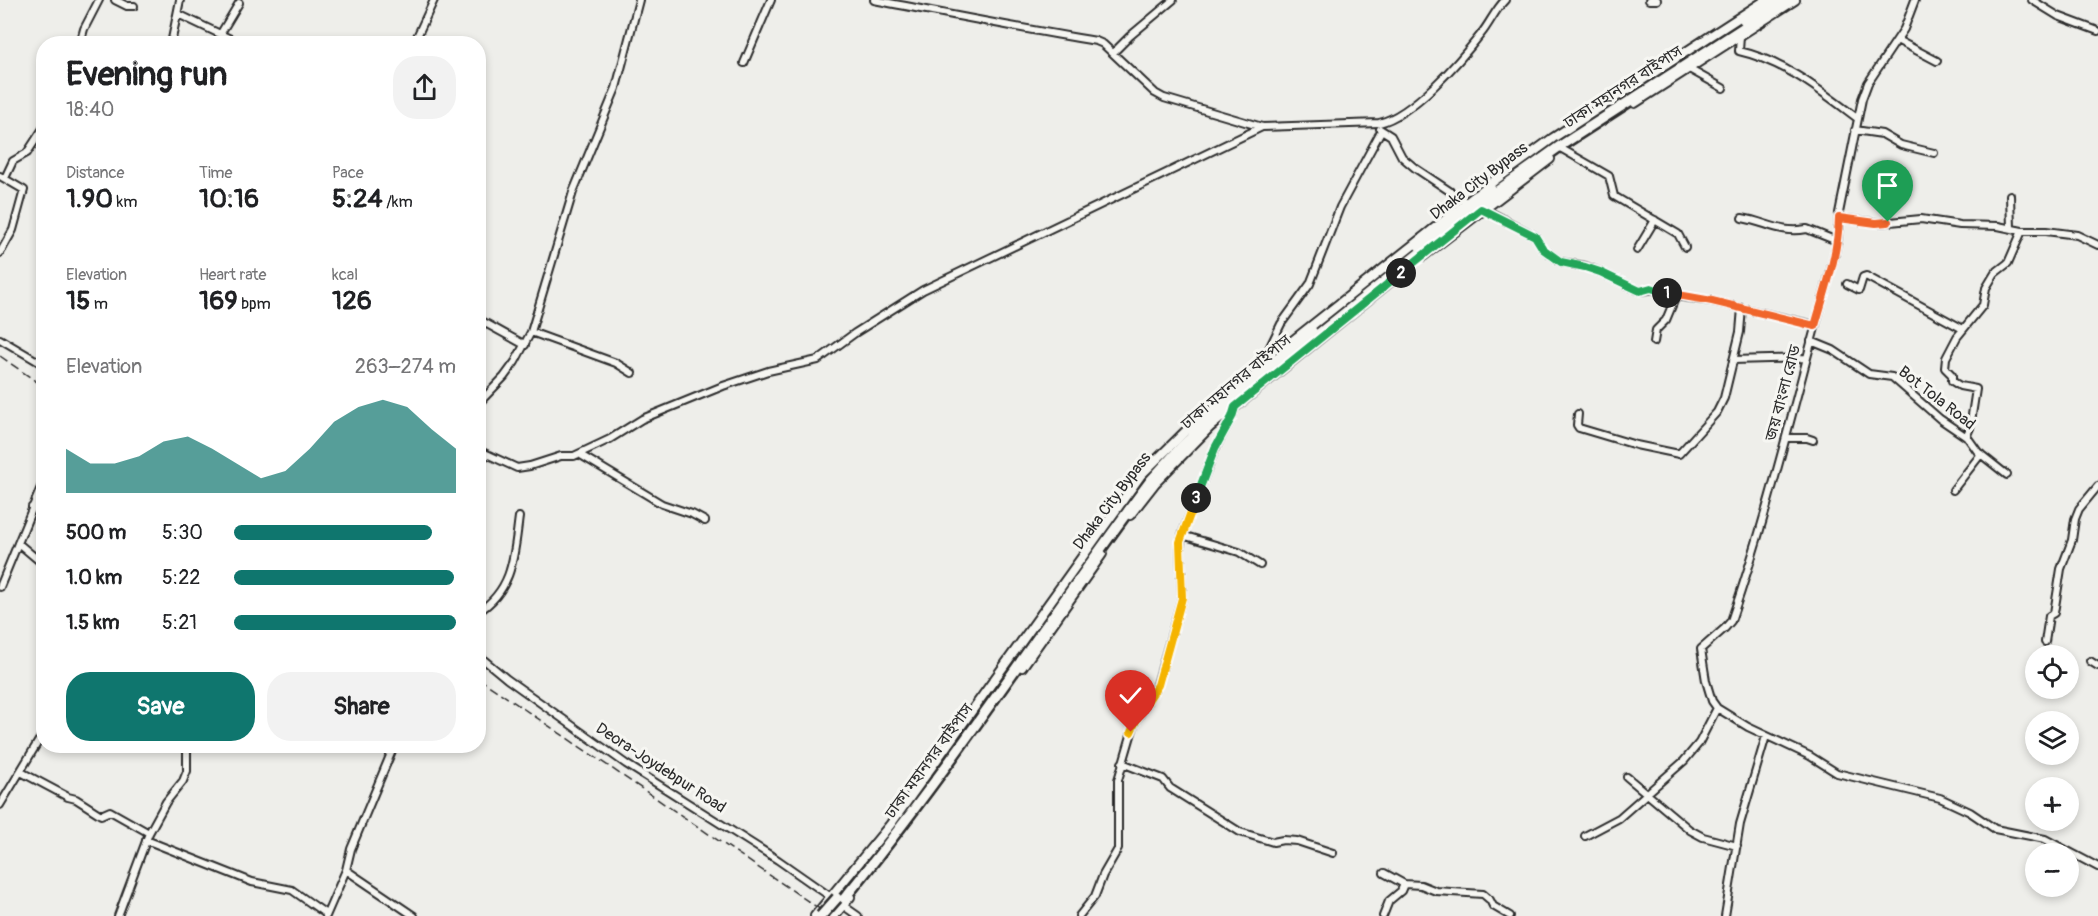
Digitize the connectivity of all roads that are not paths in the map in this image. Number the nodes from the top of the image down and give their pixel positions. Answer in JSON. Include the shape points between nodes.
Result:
{"nodes":[{"id":1,"x":99,"y":0,"type":"edge"},
{"id":2,"x":115,"y":0,"type":"edge"},
{"id":3,"x":180,"y":0,"type":"edge"},
{"id":4,"x":434,"y":0,"type":"edge"},
{"id":5,"x":639,"y":0,"type":"edge"},
{"id":6,"x":771,"y":0,"type":"edge"},
{"id":7,"x":874,"y":0,"type":"edge"},
{"id":8,"x":1173,"y":0,"type":"edge"},
{"id":9,"x":1505,"y":0,"type":"edge"},
{"id":10,"x":1649,"y":0,"type":"edge"},
{"id":11,"x":1657,"y":0,"type":"edge"},
{"id":12,"x":1766,"y":0,"type":"edge"},
{"id":13,"x":1774,"y":0,"type":"edge"},
{"id":14,"x":1786,"y":0,"type":"edge"},
{"id":15,"x":1795,"y":0,"type":"edge"},
{"id":16,"x":1915,"y":0,"type":"edge"},
{"id":17,"x":2032,"y":0,"type":"edge"},
{"id":18,"x":238,"y":3,"type":"dead end"},
{"id":19,"x":134,"y":6,"type":"dead end"},
{"id":20,"x":178,"y":14,"type":"junction"},
{"id":21,"x":2098,"y":31,"type":"edge"},
{"id":22,"x":221,"y":33,"type":"junction"},
{"id":23,"x":82,"y":36,"type":"edge"},
{"id":24,"x":173,"y":36,"type":"edge"},
{"id":25,"x":226,"y":36,"type":"edge"},
{"id":26,"x":417,"y":36,"type":"edge"},
{"id":27,"x":1740,"y":36,"type":"junction"},
{"id":28,"x":1897,"y":40,"type":"junction"},
{"id":29,"x":1113,"y":53,"type":"junction"},
{"id":30,"x":1937,"y":61,"type":"dead end"},
{"id":31,"x":744,"y":63,"type":"dead end"},
{"id":32,"x":1689,"y":69,"type":"junction"},
{"id":33,"x":1723,"y":88,"type":"dead end"},
{"id":34,"x":1857,"y":118,"type":"junction"},
{"id":35,"x":1379,"y":123,"type":"junction"},
{"id":36,"x":1262,"y":127,"type":"junction"},
{"id":37,"x":1855,"y":130,"type":"junction"},
{"id":38,"x":1381,"y":131,"type":"junction"},
{"id":39,"x":36,"y":139,"type":"edge"},
{"id":40,"x":1562,"y":149,"type":"junction"},
{"id":41,"x":1934,"y":153,"type":"dead end"},
{"id":42,"x":2,"y":177,"type":"edge"},
{"id":43,"x":2010,"y":195,"type":"dead end"},
{"id":44,"x":1466,"y":202,"type":"junction"},
{"id":45,"x":1481,"y":209,"type":"junction"},
{"id":46,"x":1742,"y":218,"type":"dead end"},
{"id":47,"x":1839,"y":218,"type":"junction"},
{"id":48,"x":1655,"y":220,"type":"junction"},
{"id":49,"x":2010,"y":228,"type":"junction"},
{"id":50,"x":2022,"y":231,"type":"junction"},
{"id":51,"x":1838,"y":241,"type":"junction"},
{"id":52,"x":2098,"y":245,"type":"edge"},
{"id":53,"x":1685,"y":247,"type":"dead end"},
{"id":54,"x":1637,"y":250,"type":"dead end"},
{"id":55,"x":0,"y":253,"type":"edge"},
{"id":56,"x":1847,"y":284,"type":"dead end"},
{"id":57,"x":1676,"y":296,"type":"junction"},
{"id":58,"x":1742,"y":308,"type":"junction"},
{"id":59,"x":486,"y":323,"type":"edge"},
{"id":60,"x":1815,"y":326,"type":"junction"},
{"id":61,"x":1964,"y":329,"type":"junction"},
{"id":62,"x":531,"y":332,"type":"junction"},
{"id":63,"x":0,"y":339,"type":"edge"},
{"id":64,"x":1811,"y":341,"type":"junction"},
{"id":65,"x":1654,"y":342,"type":"dead end"},
{"id":66,"x":525,"y":345,"type":"junction"},
{"id":67,"x":1806,"y":358,"type":"junction"},
{"id":68,"x":36,"y":360,"type":"edge"},
{"id":69,"x":1733,"y":360,"type":"junction"},
{"id":70,"x":1260,"y":367,"type":"junction"},
{"id":71,"x":632,"y":373,"type":"dead end"},
{"id":72,"x":486,"y":395,"type":"edge"},
{"id":73,"x":1235,"y":407,"type":"junction"},
{"id":74,"x":1578,"y":414,"type":"dead end"},
{"id":75,"x":1966,"y":437,"type":"junction"},
{"id":76,"x":1786,"y":438,"type":"junction"},
{"id":77,"x":1813,"y":440,"type":"dead end"},
{"id":78,"x":486,"y":454,"type":"edge"},
{"id":79,"x":579,"y":454,"type":"junction"},
{"id":80,"x":1981,"y":454,"type":"junction"},
{"id":81,"x":2007,"y":475,"type":"dead end"},
{"id":82,"x":2098,"y":486,"type":"edge"},
{"id":83,"x":1953,"y":490,"type":"dead end"},
{"id":84,"x":36,"y":500,"type":"edge"},
{"id":85,"x":33,"y":507,"type":"junction"},
{"id":86,"x":36,"y":508,"type":"edge"},
{"id":87,"x":519,"y":517,"type":"dead end"},
{"id":88,"x":705,"y":521,"type":"dead end"},
{"id":89,"x":1182,"y":535,"type":"junction"},
{"id":90,"x":18,"y":543,"type":"junction"},
{"id":91,"x":36,"y":559,"type":"edge"},
{"id":92,"x":0,"y":561,"type":"edge"},
{"id":93,"x":9,"y":565,"type":"junction"},
{"id":94,"x":1260,"y":565,"type":"dead end"},
{"id":95,"x":0,"y":587,"type":"edge"},
{"id":96,"x":486,"y":606,"type":"edge"},
{"id":97,"x":2045,"y":642,"type":"dead end"},
{"id":98,"x":2090,"y":661,"type":"dead end"},
{"id":99,"x":486,"y":662,"type":"edge"},
{"id":100,"x":2098,"y":666,"type":"edge"},
{"id":101,"x":1717,"y":708,"type":"junction"},
{"id":102,"x":1766,"y":736,"type":"junction"},
{"id":103,"x":36,"y":746,"type":"edge"},
{"id":104,"x":187,"y":753,"type":"edge"},
{"id":105,"x":391,"y":753,"type":"edge"},
{"id":106,"x":1122,"y":763,"type":"junction"},
{"id":107,"x":21,"y":772,"type":"junction"},
{"id":108,"x":1627,"y":777,"type":"dead end"},
{"id":109,"x":1647,"y":792,"type":"junction"},
{"id":110,"x":0,"y":805,"type":"edge"},
{"id":111,"x":149,"y":832,"type":"junction"},
{"id":112,"x":1586,"y":836,"type":"dead end"},
{"id":113,"x":146,"y":840,"type":"junction"},
{"id":114,"x":1737,"y":846,"type":"junction"},
{"id":115,"x":1333,"y":853,"type":"dead end"},
{"id":116,"x":2098,"y":867,"type":"edge"},
{"id":117,"x":346,"y":870,"type":"junction"},
{"id":118,"x":1384,"y":873,"type":"dead end"},
{"id":119,"x":1404,"y":884,"type":"junction"},
{"id":120,"x":839,"y":900,"type":"junction"},
{"id":121,"x":326,"y":915,"type":"edge"},
{"id":122,"x":118,"y":916,"type":"edge"},
{"id":123,"x":414,"y":916,"type":"edge"},
{"id":124,"x":815,"y":916,"type":"edge"},
{"id":125,"x":821,"y":916,"type":"edge"},
{"id":126,"x":829,"y":916,"type":"edge"},
{"id":127,"x":834,"y":916,"type":"edge"},
{"id":128,"x":858,"y":916,"type":"edge"},
{"id":129,"x":1079,"y":916,"type":"edge"},
{"id":130,"x":1383,"y":916,"type":"edge"},
{"id":131,"x":1510,"y":916,"type":"edge"},
{"id":132,"x":1725,"y":916,"type":"edge"}],
"edges":[{"from":1,"to":23,"type":"street"},
{"from":2,"to":19,"type":"street"},
{"from":3,"to":20,"type":"street"},
{"from":4,"to":26,"type":"street"},
{"from":5,"to":62,"type":"street","via":[[616,88],[573,192]]},
{"from":6,"to":31,"type":"street"},
{"from":7,"to":29,"type":"street","via":[[1096,41]]},
{"from":8,"to":29,"type":"street"},
{"from":9,"to":35,"type":"street","via":[[1474,42],[1420,100],[1391,120]]},
{"from":10,"to":11,"type":"street"},
{"from":12,"to":44,"type":"main road","via":[[1553,138]]},
{"from":13,"to":120,"type":"highway","name":"Dhaka City Bypass","via":[[1495,186],[1198,423],[1145,477]]},
{"from":14,"to":120,"type":"highway","name":"ঢাকা মহানগর বাইপাস","via":[[1497,191],[1182,446],[1151,480],[878,857]]},
{"from":15,"to":27,"type":"main road"},
{"from":16,"to":28,"type":"street","name":"জয় বাংলা রোড"},
{"from":17,"to":21,"type":"street","via":[[2058,16]]},
{"from":18,"to":22,"type":"street"},
{"from":20,"to":22,"type":"street"},
{"from":20,"to":24,"type":"street"},
{"from":22,"to":25,"type":"street"},
{"from":27,"to":32,"type":"main road"},
{"from":27,"to":34,"type":"street","via":[[1739,51],[1776,63],[1817,87]]},
{"from":28,"to":30,"type":"street"},
{"from":28,"to":34,"type":"street","name":"জয় বাংলা রোড","via":[[1866,88]]},
{"from":29,"to":36,"type":"street","via":[[1164,98]]},
{"from":32,"to":33,"type":"street"},
{"from":32,"to":40,"type":"main road"},
{"from":34,"to":37,"type":"street","name":"জয় বাংলা রোড"},
{"from":35,"to":36,"type":"street"},
{"from":35,"to":38,"type":"street"},
{"from":36,"to":79,"type":"street","via":[[922,290],[818,360],[723,386],[642,419]]},
{"from":37,"to":41,"type":"street","via":[[1883,134],[1901,145]]},
{"from":37,"to":47,"type":"street","name":"জয় বাংলা রোড"},
{"from":38,"to":44,"type":"street","via":[[1391,136],[1402,157],[1415,168]]},
{"from":38,"to":70,"type":"street","via":[[1340,207],[1310,284],[1281,324]]},
{"from":39,"to":42,"type":"street"},
{"from":40,"to":45,"type":"main road"},
{"from":40,"to":48,"type":"street","via":[[1609,176],[1614,196]]},
{"from":42,"to":55,"type":"street","via":[[24,192],[13,230]]},
{"from":43,"to":49,"type":"street"},
{"from":44,"to":70,"type":"main road"},
{"from":45,"to":57,"type":"street","via":[[1535,236],[1543,249],[1561,262],[1593,269],[1640,291],[1655,289]]},
{"from":45,"to":73,"type":"main road"},
{"from":46,"to":51,"type":"street","via":[[1789,231],[1807,229]]},
{"from":47,"to":49,"type":"street","via":[[1880,223],[1921,219]]},
{"from":47,"to":51,"type":"street","name":"জয় বাংলা রোড"},
{"from":48,"to":53,"type":"street","via":[[1678,234]]},
{"from":48,"to":54,"type":"street"},
{"from":49,"to":50,"type":"street"},
{"from":50,"to":52,"type":"street","via":[[2074,234]]},
{"from":50,"to":61,"type":"street","via":[[2008,263],[1995,273],[1986,288],[1983,305]]},
{"from":51,"to":60,"type":"street","name":"জয় বাংলা রোড"},
{"from":56,"to":61,"type":"street","via":[[1858,290],[1866,276]]},
{"from":57,"to":58,"type":"street"},
{"from":57,"to":65,"type":"street","via":[[1666,320],[1656,330]]},
{"from":58,"to":60,"type":"street"},
{"from":58,"to":69,"type":"street"},
{"from":59,"to":66,"type":"street"},
{"from":60,"to":64,"type":"street","name":"জয় বাংলা রোড"},
{"from":61,"to":75,"type":"street","via":[[1945,366],[1953,382],[1976,389]]},
{"from":62,"to":66,"type":"street"},
{"from":62,"to":71,"type":"street","via":[[616,363]]},
{"from":63,"to":68,"type":"street"},
{"from":64,"to":67,"type":"street","name":"জয় বাংলা রোড"},
{"from":64,"to":75,"type":"street","name":"Bot Tola Road","via":[[1833,350],[1869,374],[1892,377]]},
{"from":66,"to":72,"type":"street"},
{"from":67,"to":69,"type":"street"},
{"from":67,"to":76,"type":"street","name":"জয় বাংলা রোড"},
{"from":69,"to":74,"type":"street","via":[[1717,412],[1679,454],[1580,428]]},
{"from":70,"to":120,"type":"main road","via":[[1203,414],[1142,475]]},
{"from":73,"to":89,"type":"street"},
{"from":73,"to":120,"type":"main road","via":[[1155,483],[932,793]]},
{"from":75,"to":80,"type":"street","name":"Bot Tola Road"},
{"from":76,"to":77,"type":"street"},
{"from":76,"to":101,"type":"street","name":"জয় বাংলা রোড","via":[[1731,621],[1701,649],[1708,691]]},
{"from":78,"to":79,"type":"street","via":[[519,468]]},
{"from":79,"to":88,"type":"street","via":[[662,504]]},
{"from":80,"to":81,"type":"street","name":"Bot Tola Road"},
{"from":80,"to":83,"type":"street"},
{"from":82,"to":97,"type":"street","via":[[2075,519]]},
{"from":84,"to":85,"type":"street"},
{"from":85,"to":86,"type":"street"},
{"from":85,"to":90,"type":"street"},
{"from":87,"to":96,"type":"street","via":[[510,570],[494,601]]},
{"from":89,"to":94,"type":"street","via":[[1239,552]]},
{"from":89,"to":106,"type":"street","via":[[1182,598],[1158,685],[1135,722]]},
{"from":90,"to":91,"type":"street"},
{"from":90,"to":93,"type":"street"},
{"from":92,"to":93,"type":"street"},
{"from":93,"to":95,"type":"street"},
{"from":98,"to":100,"type":"street"},
{"from":99,"to":120,"type":"street","name":"Deora-Joydebpur Road","via":[[626,764]]},
{"from":101,"to":102,"type":"street"},
{"from":101,"to":109,"type":"street","via":[[1699,743],[1684,761]]},
{"from":102,"to":114,"type":"street"},
{"from":102,"to":116,"type":"street","via":[[1837,773],[1940,798],[1995,829],[2045,839]]},
{"from":103,"to":107,"type":"street"},
{"from":104,"to":111,"type":"street","via":[[183,780]]},
{"from":105,"to":117,"type":"street"},
{"from":106,"to":115,"type":"street","via":[[1163,779],[1170,788],[1240,832],[1273,842],[1297,841]]},
{"from":106,"to":129,"type":"street","via":[[1117,801],[1118,849],[1095,896]]},
{"from":107,"to":110,"type":"street"},
{"from":107,"to":111,"type":"street","via":[[101,815],[110,812]]},
{"from":108,"to":109,"type":"street"},
{"from":109,"to":112,"type":"street","via":[[1619,818]]},
{"from":109,"to":114,"type":"street","via":[[1690,830]]},
{"from":111,"to":113,"type":"street"},
{"from":113,"to":121,"type":"street","via":[[252,882],[292,890]]},
{"from":113,"to":122,"type":"street"},
{"from":114,"to":132,"type":"street"},
{"from":117,"to":121,"type":"street"},
{"from":117,"to":123,"type":"street"},
{"from":118,"to":119,"type":"street"},
{"from":119,"to":130,"type":"street"},
{"from":119,"to":131,"type":"street","via":[[1483,894]]},
{"from":120,"to":124,"type":"main road"},
{"from":120,"to":125,"type":"highway","name":"Dhaka City Bypass","bridge":true},
{"from":120,"to":126,"type":"highway","name":"ঢাকা মহানগর বাইপাস"},
{"from":120,"to":127,"type":"main road"},
{"from":120,"to":128,"type":"street","name":"Deora-Joydebpur Road"}]}
